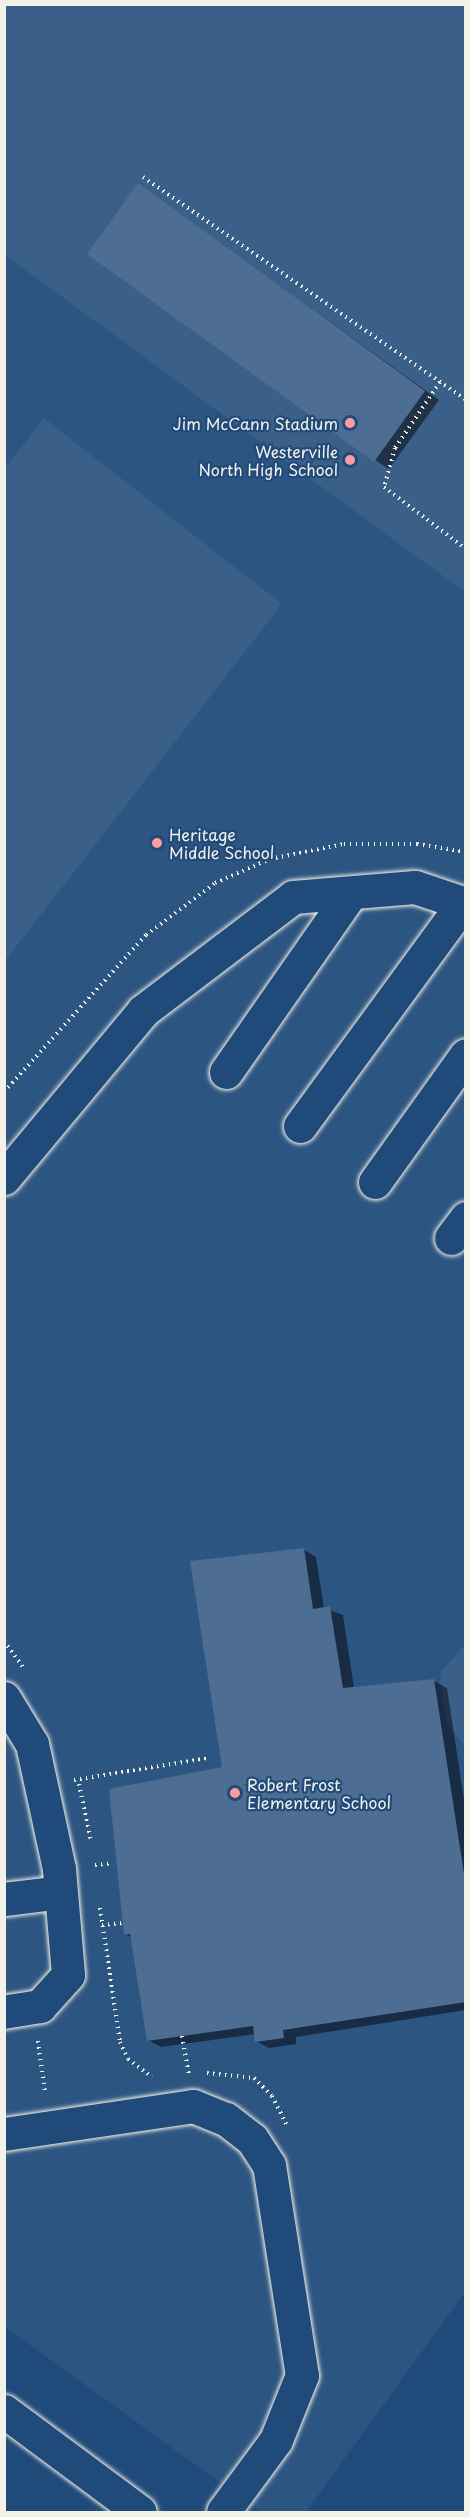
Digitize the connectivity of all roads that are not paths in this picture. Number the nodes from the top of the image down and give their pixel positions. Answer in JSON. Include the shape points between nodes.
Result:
{"nodes":[{"id":1,"x":351,"y":892,"type":"junction"},
{"id":2,"x":464,"y":903,"type":"edge"},
{"id":3,"x":465,"y":1055,"type":"edge"},
{"id":4,"x":226,"y":1072,"type":"dead end"},
{"id":5,"x":300,"y":1126,"type":"dead end"},
{"id":6,"x":4,"y":1178,"type":"edge"},
{"id":7,"x":375,"y":1182,"type":"dead end"},
{"id":8,"x":4,"y":1698,"type":"edge"},
{"id":9,"x":61,"y":1892,"type":"junction"},
{"id":10,"x":4,"y":1899,"type":"edge"},
{"id":11,"x":4,"y":2012,"type":"edge"},
{"id":12,"x":4,"y":2134,"type":"edge"},
{"id":13,"x":4,"y":2411,"type":"edge"},
{"id":14,"x":140,"y":2512,"type":"edge"},
{"id":15,"x":223,"y":2512,"type":"edge"}],
"edges":[{"from":1,"to":2,"type":"main road","via":[[415,887]]},
{"from":1,"to":4,"type":"main road"},
{"from":1,"to":6,"type":"main road","via":[[293,897],[143,1011]]},
{"from":2,"to":5,"type":"main road"},
{"from":3,"to":7,"type":"main road"},
{"from":8,"to":9,"type":"main road","via":[[32,1744]]},
{"from":9,"to":10,"type":"main road"},
{"from":9,"to":11,"type":"main road","via":[[68,1975],[40,2006]]},
{"from":12,"to":15,"type":"main road","via":[[193,2106],[226,2119],[252,2139],[269,2165],[302,2375],[276,2440]]},
{"from":13,"to":14,"type":"main road"}]}
